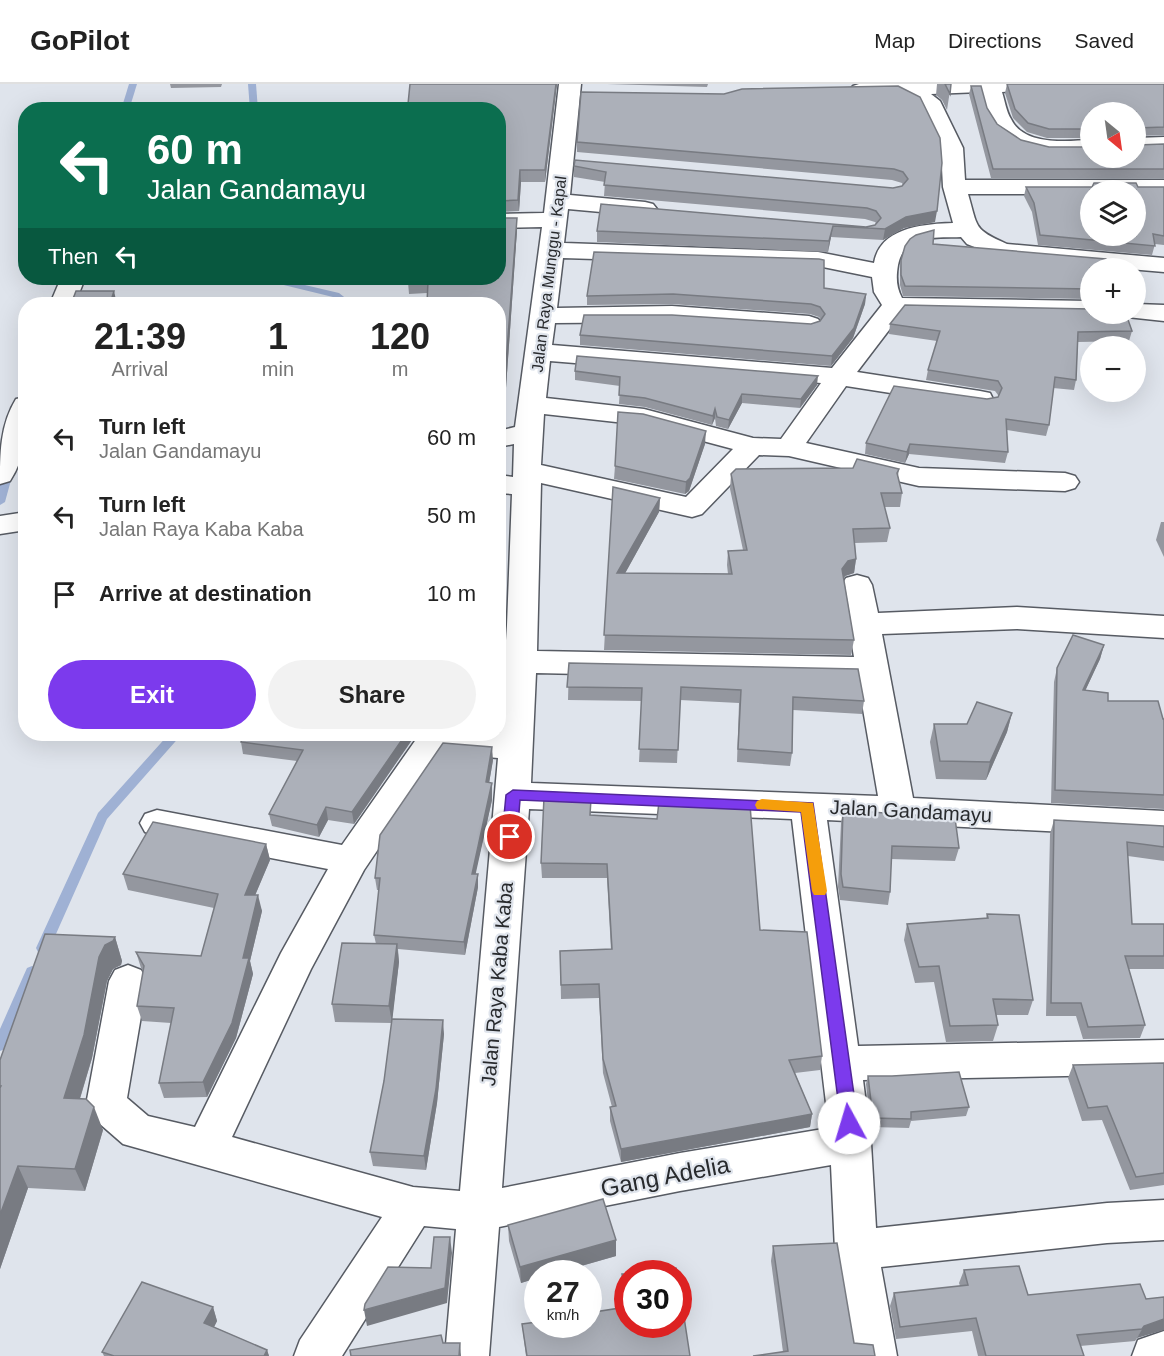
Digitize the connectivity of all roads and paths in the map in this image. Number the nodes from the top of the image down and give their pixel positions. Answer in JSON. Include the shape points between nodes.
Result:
{"nodes":[{"id":1,"x":1047,"y":84,"type":"edge"},
{"id":2,"x":900,"y":86,"type":"edge"},
{"id":3,"x":990,"y":87,"type":"junction"},
{"id":4,"x":577,"y":90,"type":"edge"},
{"id":5,"x":846,"y":90,"type":"edge"},
{"id":6,"x":1164,"y":144,"type":"edge"},
{"id":7,"x":1146,"y":145,"type":"edge"},
{"id":8,"x":1080,"y":147,"type":"edge"},
{"id":9,"x":1164,"y":187,"type":"edge"},
{"id":10,"x":954,"y":188,"type":"junction"},
{"id":11,"x":556,"y":211,"type":"junction"},
{"id":12,"x":664,"y":211,"type":"edge"},
{"id":13,"x":506,"y":220,"type":"edge"},
{"id":14,"x":967,"y":230,"type":"junction"},
{"id":15,"x":551,"y":250,"type":"junction"},
{"id":16,"x":1164,"y":265,"type":"edge"},
{"id":17,"x":874,"y":270,"type":"junction"},
{"id":18,"x":895,"y":305,"type":"junction"},
{"id":19,"x":1080,"y":308,"type":"edge"},
{"id":20,"x":1146,"y":312,"type":"edge"},
{"id":21,"x":1164,"y":313,"type":"edge"},
{"id":22,"x":544,"y":316,"type":"junction"},
{"id":23,"x":809,"y":324,"type":"edge"},
{"id":24,"x":540,"y":352,"type":"junction"},
{"id":25,"x":839,"y":377,"type":"junction"},
{"id":26,"x":985,"y":399,"type":"edge"},
{"id":27,"x":520,"y":425,"type":"edge"},
{"id":28,"x":18,"y":426,"type":"edge"},
{"id":29,"x":769,"y":447,"type":"junction"},
{"id":30,"x":1,"y":470,"type":"edge"},
{"id":31,"x":517,"y":481,"type":"edge"},
{"id":32,"x":1065,"y":482,"type":"dead end"},
{"id":33,"x":18,"y":522,"type":"edge"},
{"id":34,"x":0,"y":525,"type":"edge"},
{"id":35,"x":857,"y":585,"type":"dead end"},
{"id":36,"x":864,"y":624,"type":"junction"},
{"id":37,"x":1164,"y":627,"type":"edge"},
{"id":38,"x":521,"y":662,"type":"junction"},
{"id":39,"x":873,"y":669,"type":"junction"},
{"id":40,"x":431,"y":741,"type":"edge"},
{"id":41,"x":467,"y":741,"type":"edge"},
{"id":42,"x":516,"y":747,"type":"junction"},
{"id":43,"x":513,"y":795,"type":"junction"},
{"id":44,"x":808,"y":807,"type":"junction"},
{"id":45,"x":898,"y":810,"type":"junction"},
{"id":46,"x":157,"y":823,"type":"edge"},
{"id":47,"x":1164,"y":824,"type":"edge"},
{"id":48,"x":351,"y":860,"type":"junction"},
{"id":49,"x":128,"y":981,"type":"dead end"},
{"id":50,"x":1164,"y":1057,"type":"edge"},
{"id":51,"x":842,"y":1064,"type":"junction"},
{"id":52,"x":851,"y":1143,"type":"junction"},
{"id":53,"x":206,"y":1148,"type":"junction"},
{"id":54,"x":413,"y":1206,"type":"junction"},
{"id":55,"x":479,"y":1212,"type":"junction"},
{"id":56,"x":1164,"y":1220,"type":"edge"},
{"id":57,"x":856,"y":1250,"type":"junction"},
{"id":58,"x":1164,"y":1353,"type":"edge"},
{"id":59,"x":316,"y":1356,"type":"edge"},
{"id":60,"x":467,"y":1356,"type":"edge"},
{"id":61,"x":875,"y":1356,"type":"edge"},
{"id":62,"x":1154,"y":1356,"type":"edge"}],
"edges":[{"from":1,"to":3,"type":"street"},
{"from":2,"to":3,"type":"street"},
{"from":2,"to":5,"type":"street"},
{"from":2,"to":10,"type":"street","via":[[929,100],[952,148]]},
{"from":3,"to":8,"type":"street","via":[[1005,130],[1030,143],[1053,148]]},
{"from":4,"to":11,"type":"street","name":"Jalan Raya Munggu - Kapal","via":[[575,161]]},
{"from":6,"to":7,"type":"street"},
{"from":9,"to":10,"type":"street"},
{"from":10,"to":14,"type":"street"},
{"from":11,"to":12,"type":"street"},
{"from":11,"to":13,"type":"street"},
{"from":11,"to":15,"type":"street","name":"Jalan Raya Munggu - Kapal"},
{"from":14,"to":16,"type":"street","via":[[975,239],[1002,251]]},
{"from":14,"to":17,"type":"street","via":[[921,231],[905,238]]},
{"from":15,"to":17,"type":"street","via":[[818,259]]},
{"from":15,"to":22,"type":"street","name":"Jalan Raya Munggu - Kapal"},
{"from":17,"to":18,"type":"street"},
{"from":18,"to":19,"type":"street"},
{"from":18,"to":25,"type":"street"},
{"from":20,"to":21,"type":"street"},
{"from":22,"to":23,"type":"street","via":[[672,314]]},
{"from":22,"to":24,"type":"street","name":"Jalan Raya Munggu - Kapal"},
{"from":24,"to":25,"type":"street"},
{"from":24,"to":27,"type":"street","name":"Jalan Raya Munggu - Kapal"},
{"from":25,"to":26,"type":"street"},
{"from":25,"to":29,"type":"street"},
{"from":27,"to":29,"type":"street","via":[[644,417]]},
{"from":27,"to":31,"type":"street","name":"Jalan Raya Kaba Kaba"},
{"from":28,"to":30,"type":"street"},
{"from":29,"to":31,"type":"street","via":[[692,508]]},
{"from":29,"to":32,"type":"street","via":[[919,477]]},
{"from":31,"to":38,"type":"street","name":"Jalan Raya Kaba Kaba"},
{"from":33,"to":34,"type":"street"},
{"from":35,"to":36,"type":"street"},
{"from":36,"to":37,"type":"street","via":[[1017,618]]},
{"from":36,"to":39,"type":"street"},
{"from":38,"to":39,"type":"street"},
{"from":38,"to":42,"type":"street","name":"Jalan Raya Kaba Kaba"},
{"from":39,"to":45,"type":"street"},
{"from":40,"to":48,"type":"street"},
{"from":41,"to":42,"type":"street"},
{"from":42,"to":43,"type":"street","name":"Jalan Raya Kaba Kaba"},
{"from":43,"to":44,"type":"street","name":"Jalan Gandamayu"},
{"from":43,"to":55,"type":"street","name":"Jalan Raya Kaba Kaba"},
{"from":44,"to":45,"type":"street","name":"Jalan Gandamayu"},
{"from":44,"to":51,"type":"street"},
{"from":45,"to":47,"type":"street","name":"Jalan Gandamayu"},
{"from":46,"to":48,"type":"street"},
{"from":48,"to":53,"type":"street","via":[[294,964]]},
{"from":49,"to":53,"type":"street","name":"Gang Adelia","via":[[106,1105],[137,1131]]},
{"from":50,"to":51,"type":"street"},
{"from":51,"to":52,"type":"street"},
{"from":52,"to":55,"type":"street","name":"Gang Adelia"},
{"from":52,"to":57,"type":"street"},
{"from":53,"to":54,"type":"street","name":"Gang Adelia"},
{"from":54,"to":55,"type":"street","name":"Gang Adelia"},
{"from":54,"to":59,"type":"street"},
{"from":55,"to":60,"type":"street","name":"Jalan Raya Kaba Kaba"},
{"from":56,"to":57,"type":"street"},
{"from":57,"to":61,"type":"street"},
{"from":58,"to":62,"type":"street"}]}
